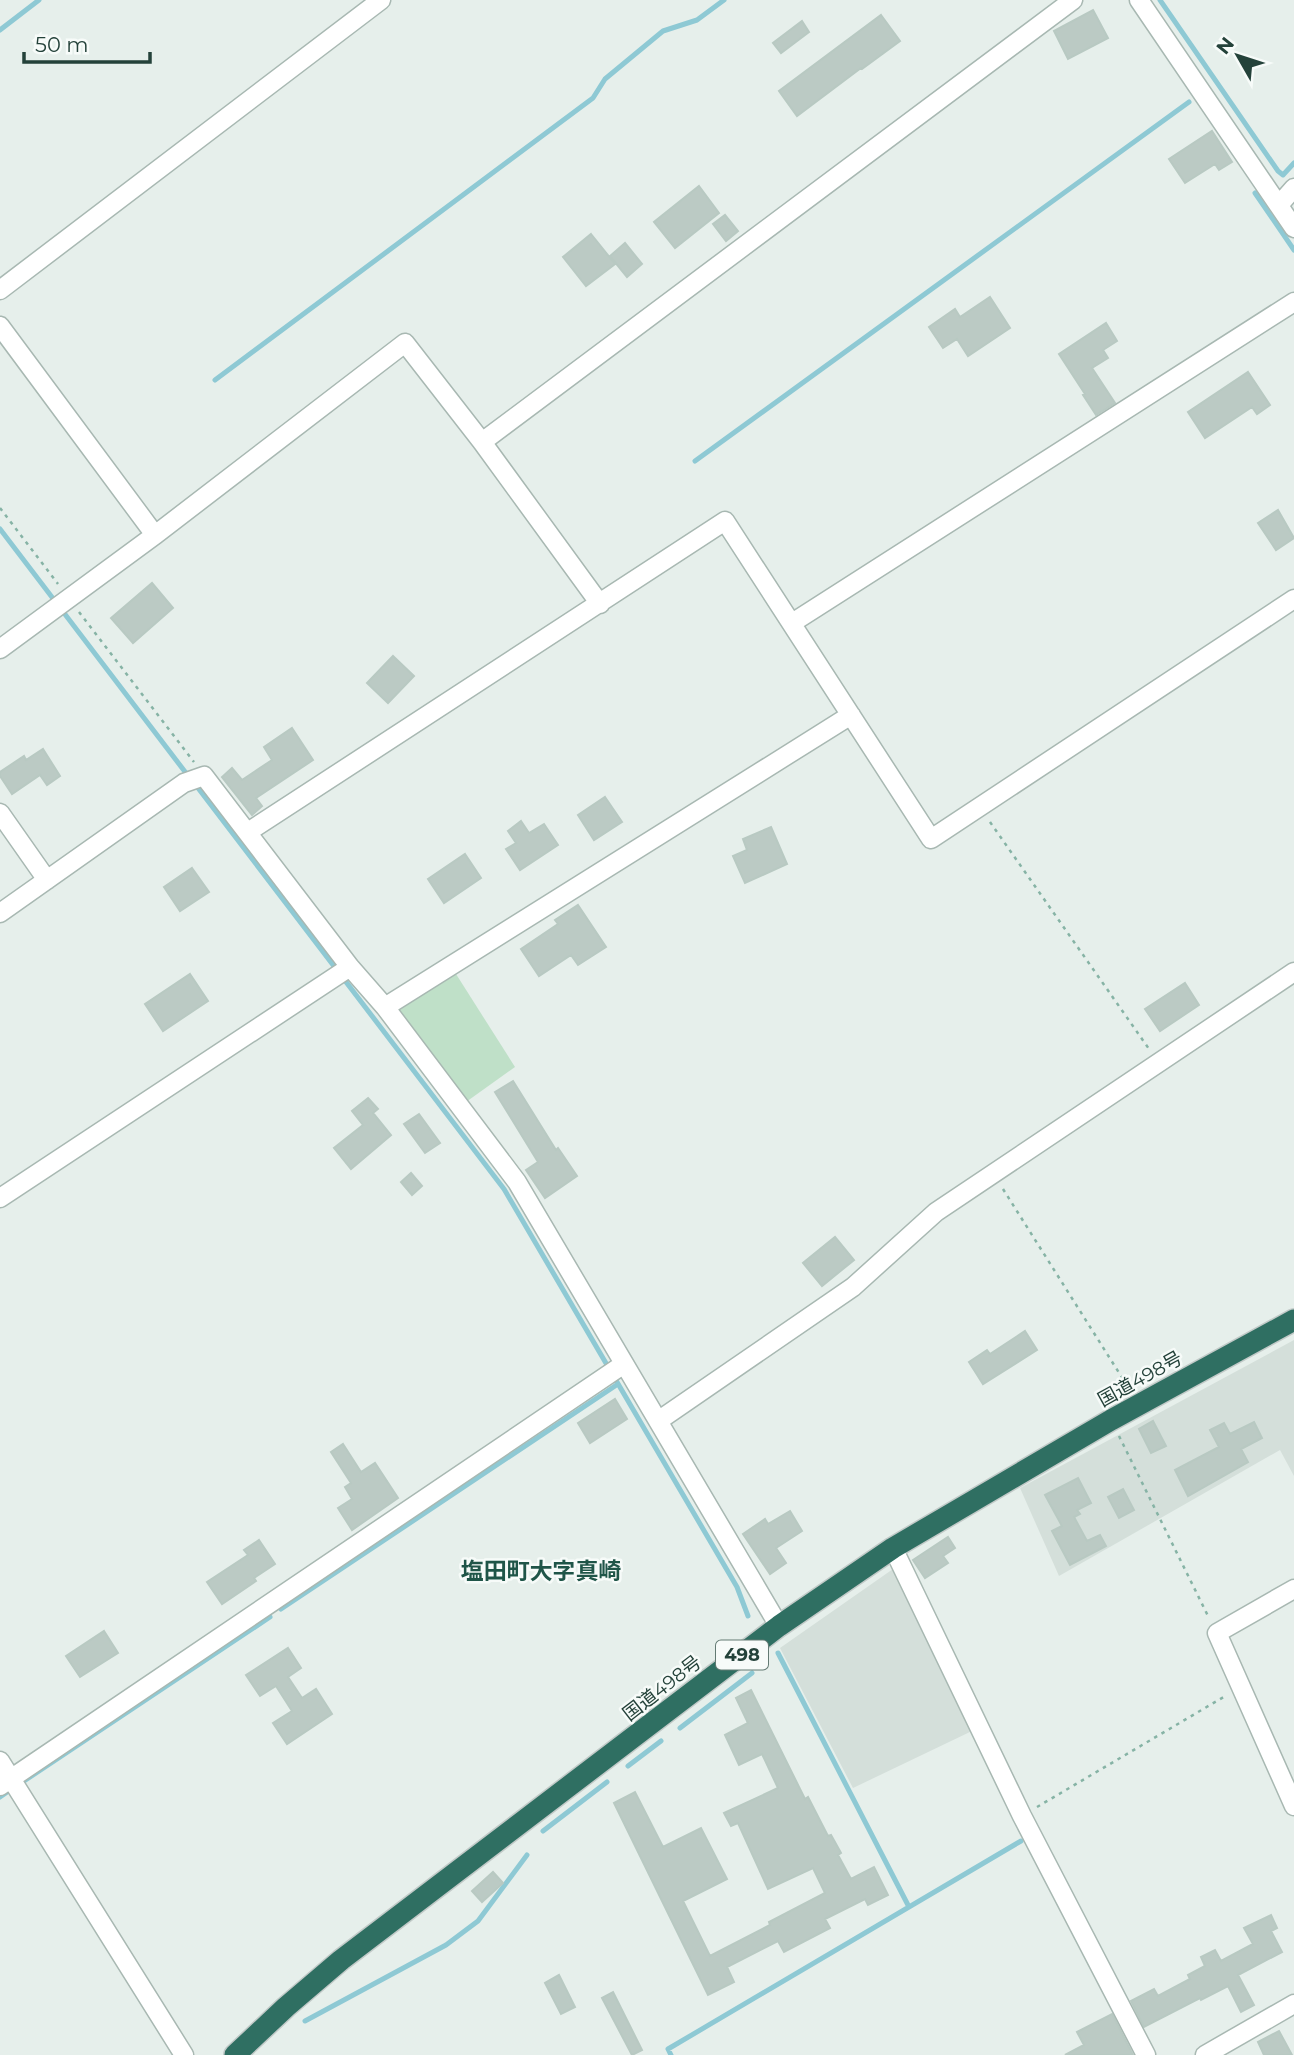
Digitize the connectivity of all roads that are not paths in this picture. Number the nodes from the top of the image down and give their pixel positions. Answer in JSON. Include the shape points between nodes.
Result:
{"nodes":[{"id":1,"x":381,"y":0,"type":"edge"},
{"id":2,"x":1073,"y":0,"type":"edge"},
{"id":3,"x":1139,"y":0,"type":"edge"},
{"id":4,"x":1294,"y":188,"type":"edge"},
{"id":5,"x":1279,"y":205,"type":"junction"},
{"id":6,"x":1294,"y":228,"type":"edge"},
{"id":7,"x":0,"y":290,"type":"edge"},
{"id":8,"x":1294,"y":302,"type":"edge"},
{"id":9,"x":0,"y":326,"type":"edge"},
{"id":10,"x":482,"y":442,"type":"junction"},
{"id":11,"x":155,"y":535,"type":"junction"},
{"id":12,"x":1294,"y":599,"type":"edge"},
{"id":13,"x":600,"y":604,"type":"junction"},
{"id":14,"x":792,"y":623,"type":"junction"},
{"id":15,"x":0,"y":649,"type":"edge"},
{"id":16,"x":851,"y":715,"type":"junction"},
{"id":17,"x":0,"y":813,"type":"edge"},
{"id":18,"x":248,"y":832,"type":"junction"},
{"id":19,"x":47,"y":880,"type":"junction"},
{"id":20,"x":0,"y":913,"type":"edge"},
{"id":21,"x":350,"y":967,"type":"junction"},
{"id":22,"x":1294,"y":972,"type":"edge"},
{"id":23,"x":385,"y":1007,"type":"junction"},
{"id":24,"x":0,"y":1198,"type":"edge"},
{"id":25,"x":1294,"y":1320,"type":"edge"},
{"id":26,"x":624,"y":1364,"type":"junction"},
{"id":27,"x":658,"y":1421,"type":"junction"},
{"id":28,"x":893,"y":1548,"type":"junction"},
{"id":29,"x":1294,"y":1589,"type":"edge"},
{"id":30,"x":779,"y":1626,"type":"junction"},
{"id":31,"x":0,"y":1761,"type":"edge"},
{"id":32,"x":6,"y":1782,"type":"edge"},
{"id":33,"x":1294,"y":1806,"type":"edge"},
{"id":34,"x":1294,"y":2004,"type":"edge"},
{"id":35,"x":184,"y":2055,"type":"edge"},
{"id":36,"x":235,"y":2055,"type":"edge"},
{"id":37,"x":1146,"y":2055,"type":"edge"},
{"id":38,"x":1205,"y":2055,"type":"edge"}],
"edges":[{"from":1,"to":7,"type":"street"},
{"from":2,"to":10,"type":"street"},
{"from":3,"to":5,"type":"street"},
{"from":4,"to":5,"type":"street"},
{"from":5,"to":6,"type":"street"},
{"from":8,"to":14,"type":"street"},
{"from":9,"to":11,"type":"street"},
{"from":10,"to":11,"type":"street","via":[[405,344]]},
{"from":10,"to":13,"type":"street"},
{"from":11,"to":15,"type":"street"},
{"from":12,"to":16,"type":"street","via":[[930,839]]},
{"from":13,"to":14,"type":"street","via":[[725,522]]},
{"from":13,"to":18,"type":"street"},
{"from":14,"to":16,"type":"street"},
{"from":16,"to":23,"type":"street"},
{"from":17,"to":19,"type":"street"},
{"from":18,"to":19,"type":"street","via":[[204,776],[184,783]]},
{"from":18,"to":21,"type":"street"},
{"from":19,"to":20,"type":"street"},
{"from":21,"to":23,"type":"street"},
{"from":21,"to":24,"type":"street"},
{"from":22,"to":27,"type":"street","via":[[936,1212],[853,1287]]},
{"from":23,"to":26,"type":"street","via":[[517,1182]]},
{"from":25,"to":28,"type":"highway","name":"国道498号","number":"498","via":[[1111,1420]]},
{"from":26,"to":27,"type":"street"},
{"from":26,"to":32,"type":"street"},
{"from":27,"to":30,"type":"street"},
{"from":28,"to":30,"type":"highway","name":"国道498号","number":"498"},
{"from":28,"to":37,"type":"street","via":[[1022,1816]]},
{"from":29,"to":33,"type":"street","via":[[1217,1633]]},
{"from":30,"to":36,"type":"highway","name":"国道498号","number":"498","via":[[341,1961]]},
{"from":31,"to":32,"type":"street"},
{"from":32,"to":35,"type":"street"},
{"from":34,"to":38,"type":"street"}]}
